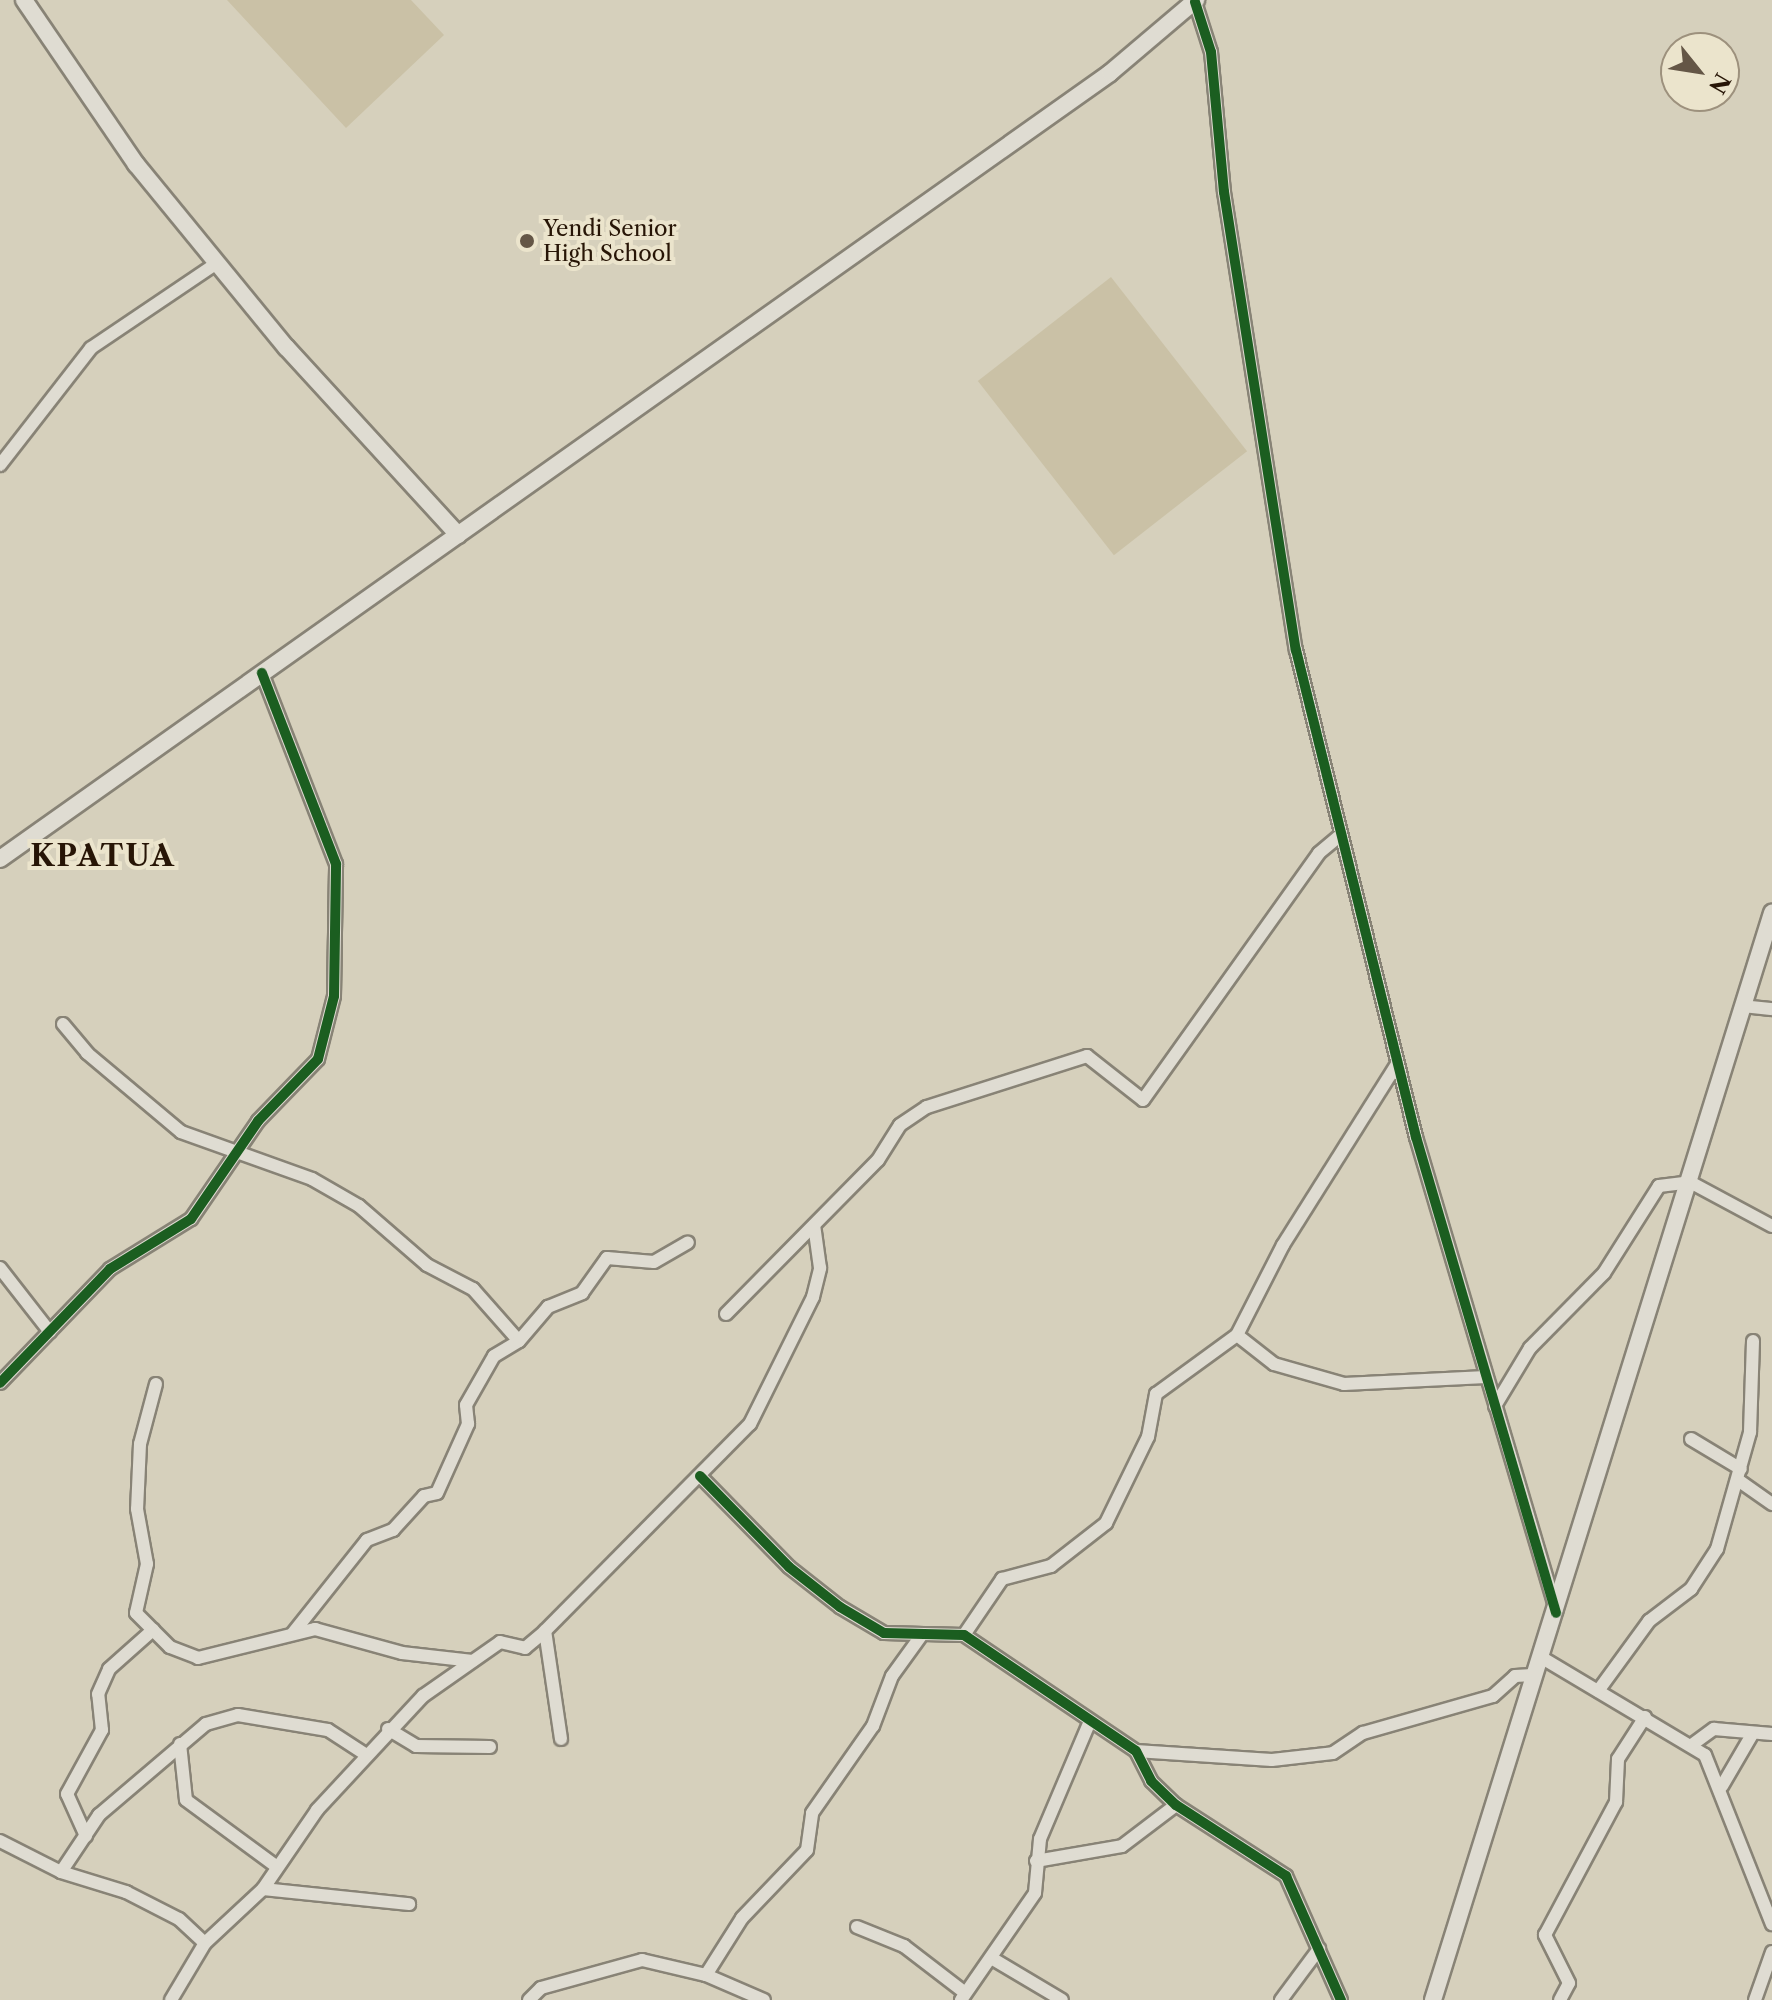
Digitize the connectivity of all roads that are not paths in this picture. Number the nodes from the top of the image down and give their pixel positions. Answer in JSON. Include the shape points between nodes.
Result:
{"nodes":[{"id":1,"x":24,"y":0,"type":"edge"},
{"id":2,"x":1195,"y":1,"type":"edge"},
{"id":3,"x":217,"y":263,"type":"junction"},
{"id":4,"x":0,"y":465,"type":"edge"},
{"id":5,"x":458,"y":535,"type":"junction"},
{"id":6,"x":262,"y":673,"type":"junction"},
{"id":7,"x":1339,"y":836,"type":"junction"},
{"id":8,"x":0,"y":859,"type":"edge"},
{"id":9,"x":1772,"y":913,"type":"edge"},
{"id":10,"x":1742,"y":1006,"type":"junction"},
{"id":11,"x":1772,"y":1009,"type":"edge"},
{"id":12,"x":63,"y":1024,"type":"dead end"},
{"id":13,"x":1397,"y":1064,"type":"junction"},
{"id":14,"x":233,"y":1155,"type":"junction"},
{"id":15,"x":1690,"y":1182,"type":"junction"},
{"id":16,"x":814,"y":1225,"type":"junction"},
{"id":17,"x":1772,"y":1226,"type":"edge"},
{"id":18,"x":688,"y":1242,"type":"dead end"},
{"id":19,"x":0,"y":1268,"type":"edge"},
{"id":20,"x":726,"y":1314,"type":"dead end"},
{"id":21,"x":50,"y":1332,"type":"junction"},
{"id":22,"x":1237,"y":1335,"type":"junction"},
{"id":23,"x":519,"y":1341,"type":"junction"},
{"id":24,"x":1753,"y":1341,"type":"dead end"},
{"id":25,"x":1486,"y":1377,"type":"junction"},
{"id":26,"x":0,"y":1383,"type":"edge"},
{"id":27,"x":156,"y":1384,"type":"dead end"},
{"id":28,"x":1495,"y":1406,"type":"junction"},
{"id":29,"x":1691,"y":1439,"type":"dead end"},
{"id":30,"x":1740,"y":1475,"type":"junction"},
{"id":31,"x":700,"y":1476,"type":"junction"},
{"id":32,"x":1772,"y":1504,"type":"edge"},
{"id":33,"x":1556,"y":1613,"type":"junction"},
{"id":34,"x":153,"y":1630,"type":"junction"},
{"id":35,"x":545,"y":1631,"type":"junction"},
{"id":36,"x":293,"y":1633,"type":"junction"},
{"id":37,"x":964,"y":1635,"type":"junction"},
{"id":38,"x":921,"y":1636,"type":"junction"},
{"id":39,"x":1539,"y":1656,"type":"junction"},
{"id":40,"x":473,"y":1661,"type":"junction"},
{"id":41,"x":1533,"y":1675,"type":"junction"},
{"id":42,"x":1598,"y":1691,"type":"junction"},
{"id":43,"x":1645,"y":1717,"type":"junction"},
{"id":44,"x":1090,"y":1721,"type":"junction"},
{"id":45,"x":388,"y":1729,"type":"junction"},
{"id":46,"x":1771,"y":1732,"type":"edge"},
{"id":47,"x":1753,"y":1733,"type":"junction"},
{"id":48,"x":561,"y":1739,"type":"dead end"},
{"id":49,"x":180,"y":1744,"type":"junction"},
{"id":50,"x":1693,"y":1744,"type":"junction"},
{"id":51,"x":490,"y":1747,"type":"dead end"},
{"id":52,"x":1136,"y":1751,"type":"junction"},
{"id":53,"x":365,"y":1754,"type":"junction"},
{"id":54,"x":1722,"y":1786,"type":"junction"},
{"id":55,"x":1176,"y":1805,"type":"junction"},
{"id":56,"x":86,"y":1836,"type":"junction"},
{"id":57,"x":0,"y":1841,"type":"edge"},
{"id":58,"x":1036,"y":1861,"type":"junction"},
{"id":59,"x":276,"y":1866,"type":"junction"},
{"id":60,"x":61,"y":1872,"type":"junction"},
{"id":61,"x":263,"y":1889,"type":"junction"},
{"id":62,"x":409,"y":1904,"type":"dead end"},
{"id":63,"x":1772,"y":1924,"type":"edge"},
{"id":64,"x":857,"y":1927,"type":"dead end"},
{"id":65,"x":205,"y":1943,"type":"junction"},
{"id":66,"x":1319,"y":1949,"type":"junction"},
{"id":67,"x":1772,"y":1952,"type":"edge"},
{"id":68,"x":993,"y":1959,"type":"junction"},
{"id":69,"x":706,"y":1975,"type":"junction"},
{"id":70,"x":962,"y":1996,"type":"edge"},
{"id":71,"x":1438,"y":1998,"type":"edge"},
{"id":72,"x":171,"y":2000,"type":"edge"},
{"id":73,"x":529,"y":2000,"type":"edge"},
{"id":74,"x":764,"y":2000,"type":"edge"},
{"id":75,"x":1062,"y":2000,"type":"edge"},
{"id":76,"x":1281,"y":2000,"type":"edge"},
{"id":77,"x":1341,"y":2000,"type":"edge"},
{"id":78,"x":1560,"y":2000,"type":"edge"},
{"id":79,"x":1755,"y":2000,"type":"edge"}],
"edges":[{"from":1,"to":3,"type":"main road","via":[[136,164]]},
{"from":2,"to":5,"type":"main road","via":[[1097,82]]},
{"from":2,"to":7,"type":"street","via":[[1211,52],[1224,192],[1296,650]]},
{"from":3,"to":4,"type":"street","via":[[91,348]]},
{"from":3,"to":5,"type":"main road"},
{"from":5,"to":6,"type":"main road"},
{"from":6,"to":8,"type":"main road"},
{"from":6,"to":14,"type":"street","via":[[336,864],[334,996],[318,1059]]},
{"from":7,"to":13,"type":"street"},
{"from":7,"to":16,"type":"street","via":[[1319,853],[1143,1100],[1087,1056],[927,1107],[900,1125],[878,1160]]},
{"from":9,"to":10,"type":"main road"},
{"from":10,"to":11,"type":"street"},
{"from":10,"to":15,"type":"main road"},
{"from":12,"to":14,"type":"street","via":[[181,1132]]},
{"from":13,"to":22,"type":"street","via":[[1283,1245]]},
{"from":13,"to":25,"type":"street"},
{"from":14,"to":21,"type":"street","via":[[191,1219],[110,1269]]},
{"from":14,"to":23,"type":"street","via":[[312,1179],[359,1206],[427,1265],[473,1289]]},
{"from":15,"to":17,"type":"street"},
{"from":15,"to":28,"type":"street","via":[[1659,1186],[1604,1273],[1530,1348]]},
{"from":15,"to":33,"type":"main road"},
{"from":16,"to":20,"type":"street"},
{"from":16,"to":31,"type":"street","via":[[820,1268],[813,1297],[750,1424]]},
{"from":18,"to":23,"type":"street","via":[[654,1262],[607,1258],[582,1293],[548,1307]]},
{"from":19,"to":21,"type":"street"},
{"from":21,"to":26,"type":"street"},
{"from":22,"to":25,"type":"street","via":[[1274,1364],[1344,1384]]},
{"from":22,"to":37,"type":"street","via":[[1156,1394],[1148,1437],[1106,1523],[1051,1566],[1002,1579]]},
{"from":23,"to":36,"type":"street","via":[[494,1356],[471,1394],[468,1424],[437,1493],[424,1496],[393,1530],[367,1540]]},
{"from":24,"to":30,"type":"street"},
{"from":25,"to":28,"type":"street"},
{"from":27,"to":34,"type":"street","via":[[140,1444],[137,1509],[147,1564],[136,1613]]},
{"from":28,"to":33,"type":"street"},
{"from":29,"to":30,"type":"street"},
{"from":30,"to":32,"type":"street"},
{"from":30,"to":42,"type":"street","via":[[1717,1549],[1691,1589],[1649,1621]]},
{"from":31,"to":35,"type":"street"},
{"from":31,"to":38,"type":"street","via":[[807,1584],[884,1633]]},
{"from":33,"to":39,"type":"main road"},
{"from":34,"to":36,"type":"street","via":[[198,1658]]},
{"from":34,"to":56,"type":"street","via":[[109,1669],[98,1694],[102,1730],[67,1794]]},
{"from":35,"to":40,"type":"street","via":[[525,1648],[500,1642]]},
{"from":35,"to":48,"type":"street"},
{"from":36,"to":40,"type":"street","via":[[315,1629],[402,1653]]},
{"from":37,"to":38,"type":"street"},
{"from":37,"to":44,"type":"street"},
{"from":38,"to":69,"type":"street","via":[[892,1676],[873,1726],[812,1813],[807,1850],[742,1918]]},
{"from":39,"to":41,"type":"main road"},
{"from":39,"to":42,"type":"street"},
{"from":40,"to":45,"type":"street"},
{"from":41,"to":52,"type":"street","via":[[1515,1676],[1493,1696],[1363,1733],[1333,1753],[1272,1760]]},
{"from":41,"to":71,"type":"main road"},
{"from":42,"to":43,"type":"street"},
{"from":43,"to":50,"type":"street"},
{"from":43,"to":78,"type":"street","via":[[1618,1759],[1616,1802],[1545,1935],[1569,1983]]},
{"from":44,"to":52,"type":"street"},
{"from":44,"to":58,"type":"street"},
{"from":45,"to":51,"type":"street","via":[[416,1746]]},
{"from":45,"to":53,"type":"street"},
{"from":46,"to":47,"type":"street"},
{"from":47,"to":50,"type":"street","via":[[1714,1729]]},
{"from":47,"to":54,"type":"street"},
{"from":49,"to":53,"type":"street","via":[[206,1724],[238,1715],[328,1730]]},
{"from":49,"to":56,"type":"street"},
{"from":49,"to":59,"type":"street","via":[[186,1800]]},
{"from":50,"to":54,"type":"street"},
{"from":52,"to":55,"type":"street","via":[[1151,1781]]},
{"from":53,"to":59,"type":"street"},
{"from":54,"to":63,"type":"street"},
{"from":55,"to":58,"type":"street","via":[[1122,1846]]},
{"from":55,"to":66,"type":"street","via":[[1286,1876]]},
{"from":56,"to":60,"type":"street"},
{"from":57,"to":60,"type":"street"},
{"from":58,"to":68,"type":"street","via":[[1035,1893]]},
{"from":59,"to":61,"type":"street"},
{"from":60,"to":65,"type":"street","via":[[126,1892],[179,1919]]},
{"from":61,"to":62,"type":"street"},
{"from":61,"to":65,"type":"street"},
{"from":64,"to":70,"type":"street","via":[[904,1946]]},
{"from":65,"to":72,"type":"street"},
{"from":66,"to":76,"type":"street"},
{"from":66,"to":77,"type":"street"},
{"from":67,"to":79,"type":"street"},
{"from":68,"to":70,"type":"street"},
{"from":68,"to":75,"type":"street"},
{"from":69,"to":73,"type":"street","via":[[642,1960],[541,1988]]},
{"from":69,"to":74,"type":"street"}]}
